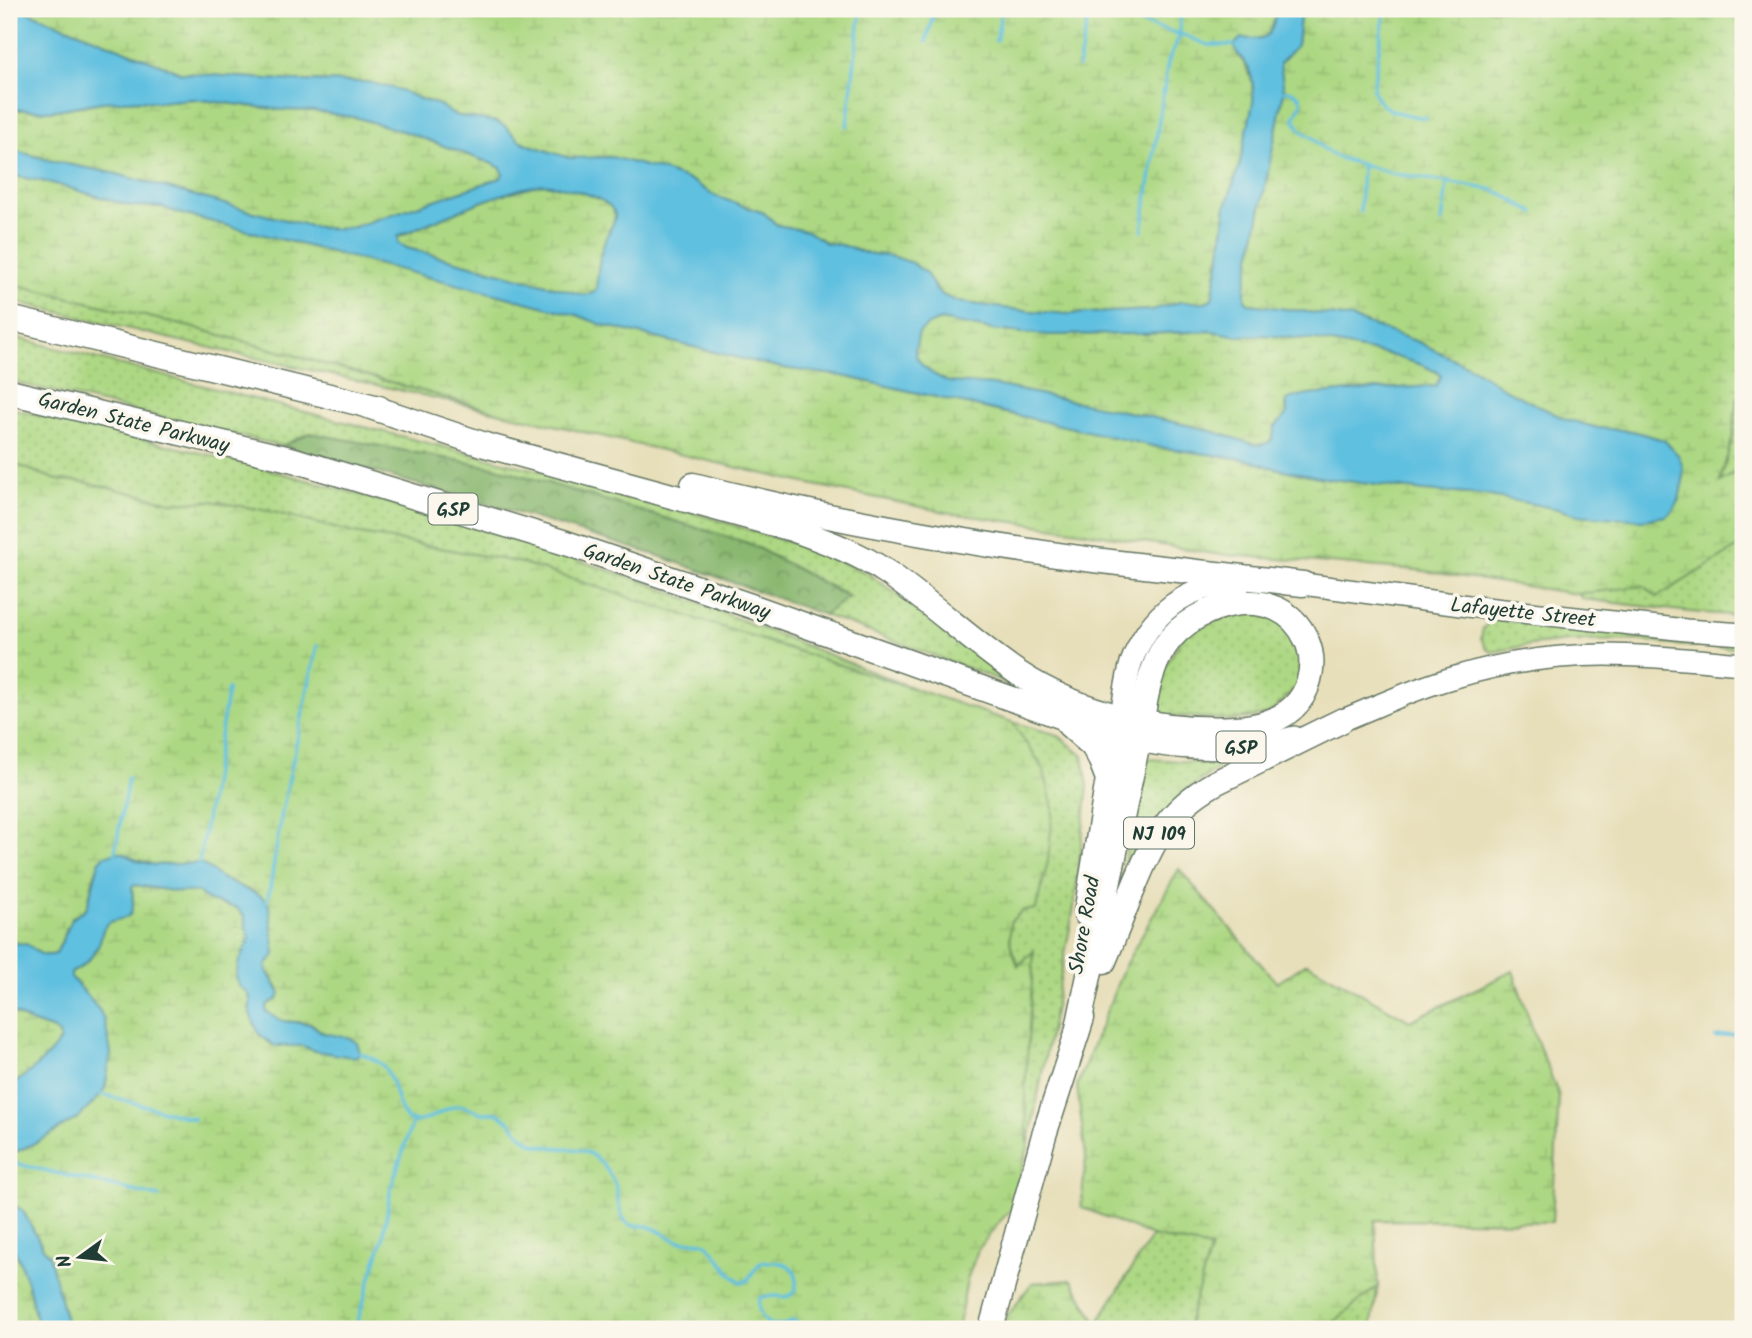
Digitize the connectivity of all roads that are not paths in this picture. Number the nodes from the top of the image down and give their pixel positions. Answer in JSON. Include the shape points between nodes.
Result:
{"nodes":[{"id":1,"x":9,"y":318,"type":"edge"},
{"id":2,"x":9,"y":391,"type":"edge"},
{"id":3,"x":362,"y":404,"type":"junction"},
{"id":4,"x":1303,"y":584,"type":"junction"},
{"id":5,"x":1743,"y":634,"type":"edge"},
{"id":6,"x":1743,"y":664,"type":"edge"},
{"id":7,"x":1058,"y":716,"type":"junction"},
{"id":8,"x":1342,"y":721,"type":"junction"},
{"id":9,"x":1129,"y":729,"type":"junction"},
{"id":10,"x":1108,"y":779,"type":"junction"},
{"id":11,"x":1077,"y":1033,"type":"junction"},
{"id":12,"x":1044,"y":1135,"type":"junction"},
{"id":13,"x":990,"y":1329,"type":"edge"}],
"edges":[{"from":1,"to":3,"type":"highway"},
{"from":2,"to":7,"type":"highway","name":"Garden State Parkway","number":"GSP","via":[[294,460],[566,543]]},
{"from":3,"to":4,"type":"highway","via":[[754,500],[897,529],[1075,557]]},
{"from":3,"to":9,"type":"highway","via":[[835,545],[887,573],[1020,674]]},
{"from":4,"to":5,"type":"main road","name":"Lafayette Street","number":"NJ 109"},
{"from":4,"to":9,"type":"main road","number":"NJ 109","via":[[1225,584],[1191,593],[1170,606],[1136,652],[1128,677]]},
{"from":6,"to":8,"type":"main road","name":"Lafayette Street","number":"NJ 109","via":[[1606,655],[1523,662],[1438,682]]},
{"from":7,"to":9,"type":"highway","name":"Garden State Parkway","number":"GSP"},
{"from":7,"to":10,"type":"highway","via":[[1093,746]]},
{"from":8,"to":9,"type":"main road","name":"Garden State Parkway","number":"GSP","via":[[1286,739],[1226,749],[1185,748]]},
{"from":8,"to":11,"type":"highway","number":"NJ 109","via":[[1203,790],[1168,821],[1146,858]]},
{"from":9,"to":9,"type":"highway","via":[[1159,655],[1197,615],[1238,603],[1259,604],[1286,613],[1305,637],[1311,654],[1308,686],[1282,717],[1265,724],[1224,728]]},
{"from":9,"to":10,"type":"main road","name":"Shore Road","number":"NJ 109"},
{"from":9,"to":11,"type":"highway"},
{"from":10,"to":12,"type":"highway","name":"Shore Road","number":"NJ 109"},
{"from":11,"to":12,"type":"highway","name":"Shore Road","number":"NJ 109"},
{"from":12,"to":13,"type":"highway","name":"Shore Road","number":"NJ 109"}]}
